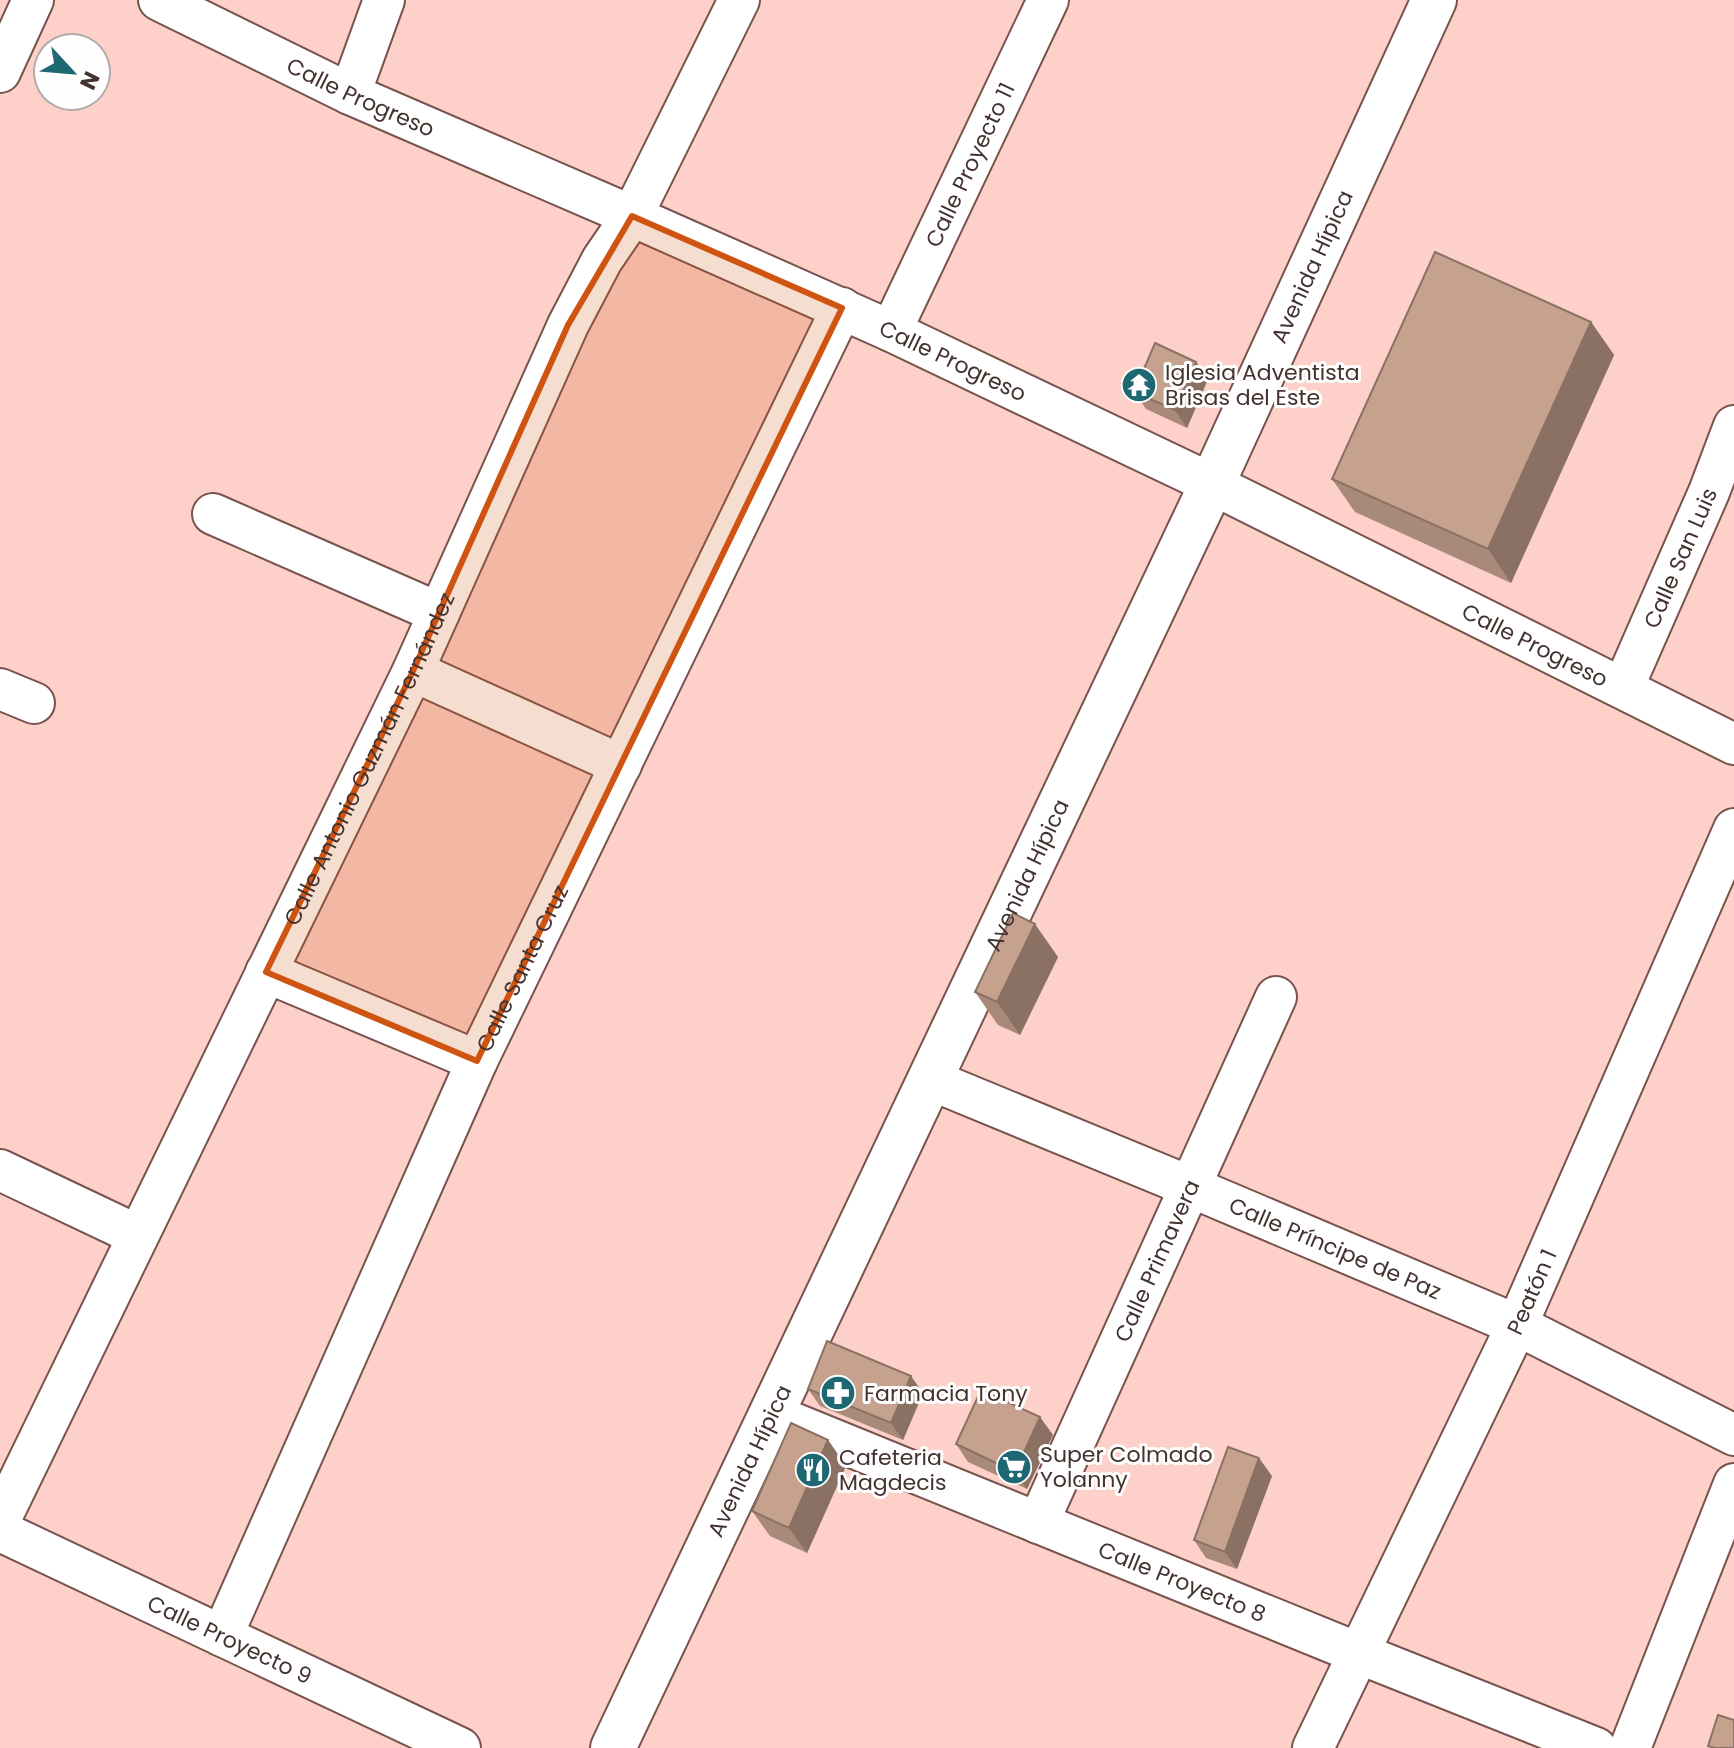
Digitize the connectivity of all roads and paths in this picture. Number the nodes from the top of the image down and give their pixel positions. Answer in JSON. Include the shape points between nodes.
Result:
{"nodes":[{"id":1,"x":33,"y":0,"type":"edge"},
{"id":2,"x":159,"y":0,"type":"edge"},
{"id":3,"x":384,"y":0,"type":"edge"},
{"id":4,"x":739,"y":0,"type":"edge"},
{"id":5,"x":1048,"y":0,"type":"edge"},
{"id":6,"x":1434,"y":0,"type":"edge"},
{"id":7,"x":0,"y":72,"type":"edge"},
{"id":8,"x":350,"y":94,"type":"junction"},
{"id":9,"x":632,"y":216,"type":"junction"},
{"id":10,"x":842,"y":308,"type":"junction"},
{"id":11,"x":891,"y":331,"type":"junction"},
{"id":12,"x":1734,"y":426,"type":"edge"},
{"id":13,"x":1212,"y":484,"type":"junction"},
{"id":14,"x":213,"y":514,"type":"dead end"},
{"id":15,"x":439,"y":613,"type":"junction"},
{"id":16,"x":413,"y":671,"type":"junction"},
{"id":17,"x":1623,"y":688,"type":"junction"},
{"id":18,"x":1734,"y":744,"type":"edge"},
{"id":19,"x":621,"y":765,"type":"junction"},
{"id":20,"x":1734,"y":829,"type":"edge"},
{"id":21,"x":266,"y":972,"type":"junction"},
{"id":22,"x":1276,"y":997,"type":"dead end"},
{"id":23,"x":477,"y":1061,"type":"junction"},
{"id":24,"x":929,"y":1079,"type":"junction"},
{"id":25,"x":0,"y":1170,"type":"edge"},
{"id":26,"x":1191,"y":1187,"type":"junction"},
{"id":27,"x":137,"y":1235,"type":"junction"},
{"id":28,"x":1517,"y":1325,"type":"junction"},
{"id":29,"x":771,"y":1414,"type":"junction"},
{"id":30,"x":1734,"y":1435,"type":"edge"},
{"id":31,"x":1734,"y":1484,"type":"edge"},
{"id":32,"x":0,"y":1520,"type":"edge"},
{"id":33,"x":1038,"y":1523,"type":"junction"},
{"id":34,"x":0,"y":1531,"type":"edge"},
{"id":35,"x":222,"y":1636,"type":"junction"},
{"id":36,"x":1358,"y":1653,"type":"junction"},
{"id":37,"x":460,"y":1748,"type":"edge"},
{"id":38,"x":613,"y":1748,"type":"edge"},
{"id":39,"x":1313,"y":1748,"type":"edge"},
{"id":40,"x":1596,"y":1748,"type":"edge"},
{"id":41,"x":1630,"y":1748,"type":"edge"}],
"edges":[{"from":1,"to":7,"type":"street"},
{"from":2,"to":8,"type":"street","name":"Calle Progreso"},
{"from":3,"to":8,"type":"street"},
{"from":4,"to":9,"type":"street","name":"Calle Antonio Guzmán Fernández"},
{"from":5,"to":11,"type":"street","name":"Calle Proyecto 11"},
{"from":6,"to":13,"type":"street","name":"Avenida Hípica"},
{"from":8,"to":9,"type":"street","name":"Calle Progreso"},
{"from":9,"to":10,"type":"street","name":"Calle Progreso"},
{"from":9,"to":15,"type":"street","name":"Calle Antonio Guzmán Fernández","via":[[568,325]]},
{"from":10,"to":11,"type":"street","name":"Calle Progreso"},
{"from":10,"to":19,"type":"street","name":"Calle Santa Cruz"},
{"from":11,"to":13,"type":"street","name":"Calle Progreso"},
{"from":12,"to":17,"type":"street","name":"Calle San Luis"},
{"from":13,"to":17,"type":"street","name":"Calle Progreso"},
{"from":13,"to":24,"type":"street","name":"Avenida Hípica"},
{"from":14,"to":15,"type":"street"},
{"from":15,"to":16,"type":"street","name":"Calle Antonio Guzmán Fernández"},
{"from":16,"to":19,"type":"street"},
{"from":16,"to":21,"type":"street","name":"Calle Antonio Guzmán Fernández"},
{"from":17,"to":18,"type":"street","name":"Calle Progreso"},
{"from":19,"to":23,"type":"street","name":"Calle Santa Cruz"},
{"from":20,"to":28,"type":"street","name":"Peatón 1"},
{"from":21,"to":23,"type":"street"},
{"from":21,"to":27,"type":"street","name":"Calle Antonio Guzmán Fernández"},
{"from":22,"to":26,"type":"street","name":"Calle Primavera"},
{"from":23,"to":35,"type":"street","name":"Calle Santa Cruz"},
{"from":24,"to":26,"type":"street","name":"Calle Príncipe de Paz"},
{"from":24,"to":29,"type":"street","name":"Avenida Hípica"},
{"from":25,"to":27,"type":"street"},
{"from":26,"to":28,"type":"street","name":"Calle Príncipe de Paz"},
{"from":26,"to":33,"type":"street","name":"Calle Primavera"},
{"from":27,"to":32,"type":"street","name":"Calle Antonio Guzmán Fernández"},
{"from":28,"to":30,"type":"street","name":"Calle Príncipe de Paz"},
{"from":28,"to":36,"type":"street","name":"Peatón 1"},
{"from":29,"to":33,"type":"street","name":"Calle Proyecto 8"},
{"from":29,"to":38,"type":"street","name":"Avenida Hípica"},
{"from":31,"to":41,"type":"street"},
{"from":33,"to":36,"type":"street","name":"Calle Proyecto 8"},
{"from":34,"to":35,"type":"street","name":"Calle Proyecto 9"},
{"from":35,"to":37,"type":"street","name":"Calle Proyecto 9"},
{"from":36,"to":39,"type":"street","name":"Peatón 1"},
{"from":36,"to":40,"type":"street","name":"Calle Proyecto 8"}]}
